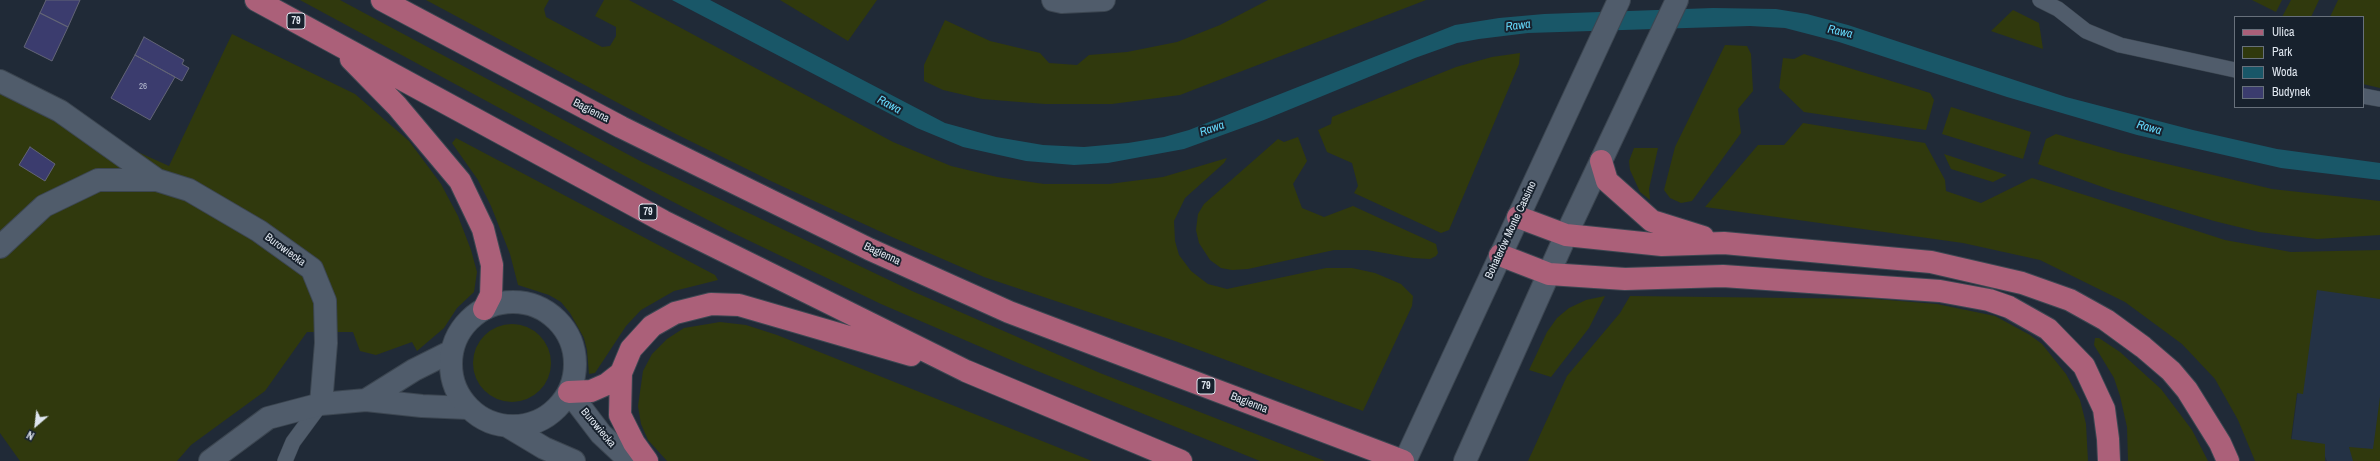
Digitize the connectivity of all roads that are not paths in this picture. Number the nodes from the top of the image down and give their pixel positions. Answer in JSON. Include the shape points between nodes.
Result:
{"nodes":[{"id":1,"x":256,"y":0,"type":"edge"},
{"id":2,"x":382,"y":0,"type":"edge"},
{"id":3,"x":1052,"y":0,"type":"edge"},
{"id":4,"x":1104,"y":0,"type":"edge"},
{"id":5,"x":1618,"y":0,"type":"edge"},
{"id":6,"x":1677,"y":0,"type":"edge"},
{"id":7,"x":2040,"y":0,"type":"edge"},
{"id":8,"x":335,"y":43,"type":"junction"},
{"id":9,"x":2234,"y":70,"type":"edge"},
{"id":10,"x":0,"y":81,"type":"edge"},
{"id":11,"x":2364,"y":96,"type":"edge"},
{"id":12,"x":2380,"y":99,"type":"edge"},
{"id":13,"x":1601,"y":161,"type":"junction"},
{"id":14,"x":157,"y":180,"type":"junction"},
{"id":15,"x":1518,"y":217,"type":"junction"},
{"id":16,"x":1566,"y":235,"type":"junction"},
{"id":17,"x":1724,"y":243,"type":"junction"},
{"id":18,"x":0,"y":247,"type":"edge"},
{"id":19,"x":1500,"y":255,"type":"junction"},
{"id":20,"x":1549,"y":274,"type":"junction"},
{"id":21,"x":484,"y":309,"type":"junction"},
{"id":22,"x":452,"y":351,"type":"junction"},
{"id":23,"x":966,"y":371,"type":"junction"},
{"id":24,"x":621,"y":373,"type":"junction"},
{"id":25,"x":569,"y":392,"type":"junction"},
{"id":26,"x":366,"y":400,"type":"junction"},
{"id":27,"x":320,"y":404,"type":"junction"},
{"id":28,"x":468,"y":408,"type":"junction"},
{"id":29,"x":509,"y":426,"type":"junction"},
{"id":30,"x":210,"y":461,"type":"edge"},
{"id":31,"x":285,"y":461,"type":"edge"},
{"id":32,"x":574,"y":461,"type":"edge"},
{"id":33,"x":630,"y":461,"type":"edge"},
{"id":34,"x":647,"y":461,"type":"edge"},
{"id":35,"x":1181,"y":461,"type":"edge"},
{"id":36,"x":1404,"y":461,"type":"edge"},
{"id":37,"x":1465,"y":461,"type":"edge"},
{"id":38,"x":2109,"y":461,"type":"edge"},
{"id":39,"x":2228,"y":461,"type":"edge"}],
"edges":[{"from":1,"to":8,"type":"main road","number":"79"},
{"from":2,"to":36,"type":"main road","name":"Bagienna","number":"79","via":[[621,127],[876,252],[1009,312]]},
{"from":3,"to":4,"type":"street"},
{"from":5,"to":15,"type":"street","name":"Bohaterów Monte Cassino"},
{"from":6,"to":13,"type":"street"},
{"from":7,"to":9,"type":"lane","via":[[2058,9],[2086,31],[2120,45]]},
{"from":8,"to":21,"type":"main road","via":[[397,106],[460,181],[483,229],[492,264],[491,295]]},
{"from":8,"to":23,"type":"main road","number":"79","via":[[663,221]]},
{"from":10,"to":14,"type":"street","name":"Burowiecka","via":[[60,111]]},
{"from":11,"to":12,"type":"lane"},
{"from":13,"to":16,"type":"street"},
{"from":13,"to":17,"type":"main road","via":[[1607,181],[1652,221]]},
{"from":14,"to":18,"type":"street","name":"Burowiecka","via":[[98,180],[44,206]]},
{"from":14,"to":27,"type":"street","name":"Burowiecka","via":[[189,190],[259,231],[312,270],[325,301],[326,343]]},
{"from":15,"to":16,"type":"main road"},
{"from":15,"to":19,"type":"street","name":"Bohaterów Monte Cassino"},
{"from":16,"to":17,"type":"main road","via":[[1662,245]]},
{"from":16,"to":20,"type":"street"},
{"from":17,"to":39,"type":"main road","via":[[1931,262],[2022,282],[2070,300],[2106,320],[2171,371],[2200,409]]},
{"from":19,"to":20,"type":"main road"},
{"from":19,"to":36,"type":"street","name":"Bohaterów Monte Cassino"},
{"from":20,"to":37,"type":"street"},
{"from":20,"to":38,"type":"main road","via":[[1625,278],[1723,276],[1940,291],[1989,300],[2009,307],[2048,329],[2084,366],[2104,409]]},
{"from":21,"to":22,"type":"street","via":[[469,319],[458,334]]},
{"from":21,"to":25,"type":"street","via":[[500,303],[534,305],[549,313],[561,324],[570,339],[575,355],[575,372]]},
{"from":22,"to":26,"type":"street","via":[[414,370]]},
{"from":22,"to":28,"type":"street","via":[[450,368],[453,383]]},
{"from":23,"to":24,"type":"main road","via":[[739,305],[711,304],[675,313],[652,326],[631,349]]},
{"from":23,"to":35,"type":"main road","number":"79"},
{"from":24,"to":25,"type":"main road","via":[[607,384],[591,391]]},
{"from":24,"to":34,"type":"main road","via":[[620,415],[634,443]]},
{"from":25,"to":29,"type":"street","via":[[559,407],[544,418],[527,425]]},
{"from":25,"to":33,"type":"street","name":"Burowiecka","via":[[601,434]]},
{"from":26,"to":27,"type":"street"},
{"from":26,"to":28,"type":"street"},
{"from":27,"to":30,"type":"street","via":[[268,418]]},
{"from":27,"to":31,"type":"lane","via":[[293,442]]},
{"from":28,"to":29,"type":"street","via":[[487,421]]},
{"from":29,"to":32,"type":"street","via":[[544,448]]}]}
